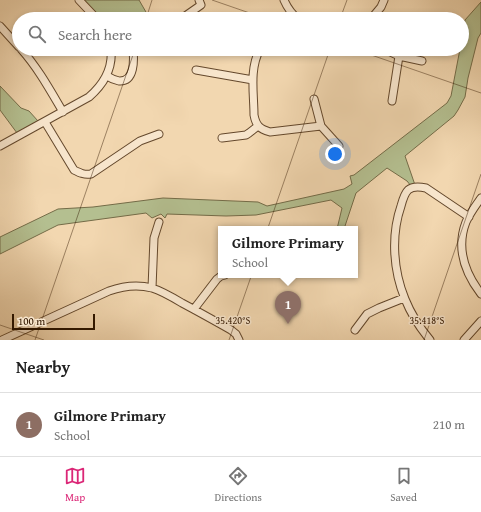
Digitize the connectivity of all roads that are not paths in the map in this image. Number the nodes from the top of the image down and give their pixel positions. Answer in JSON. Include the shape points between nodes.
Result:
{"nodes":[{"id":1,"x":79,"y":0,"type":"edge"},
{"id":2,"x":199,"y":0,"type":"edge"},
{"id":3,"x":284,"y":0,"type":"edge"},
{"id":4,"x":384,"y":0,"type":"edge"},
{"id":5,"x":90,"y":12,"type":"edge"},
{"id":6,"x":191,"y":12,"type":"edge"},
{"id":7,"x":291,"y":12,"type":"edge"},
{"id":8,"x":377,"y":12,"type":"edge"},
{"id":9,"x":0,"y":26,"type":"edge"},
{"id":10,"x":12,"y":39,"type":"edge"},
{"id":11,"x":27,"y":56,"type":"edge"},
{"id":12,"x":111,"y":56,"type":"edge"},
{"id":13,"x":133,"y":56,"type":"edge"},
{"id":14,"x":256,"y":56,"type":"edge"},
{"id":15,"x":399,"y":56,"type":"joint"},
{"id":16,"x":422,"y":61,"type":"dead end"},
{"id":17,"x":196,"y":70,"type":"dead end"},
{"id":18,"x":107,"y":76,"type":"junction"},
{"id":19,"x":253,"y":80,"type":"junction"},
{"id":20,"x":314,"y":99,"type":"dead end"},
{"id":21,"x":392,"y":101,"type":"dead end"},
{"id":22,"x":63,"y":112,"type":"junction"},
{"id":23,"x":45,"y":122,"type":"junction"},
{"id":24,"x":258,"y":126,"type":"junction"},
{"id":25,"x":321,"y":126,"type":"junction"},
{"id":26,"x":159,"y":134,"type":"dead end"},
{"id":27,"x":222,"y":138,"type":"dead end"},
{"id":28,"x":0,"y":146,"type":"edge"},
{"id":29,"x":338,"y":146,"type":"dead end"},
{"id":30,"x":481,"y":198,"type":"edge"},
{"id":31,"x":468,"y":217,"type":"junction"},
{"id":32,"x":159,"y":222,"type":"dead end"},
{"id":33,"x":218,"y":278,"type":"edge"},
{"id":34,"x":152,"y":288,"type":"junction"},
{"id":35,"x":481,"y":294,"type":"edge"},
{"id":36,"x":404,"y":298,"type":"junction"},
{"id":37,"x":194,"y":309,"type":"junction"},
{"id":38,"x":481,"y":321,"type":"edge"},
{"id":39,"x":355,"y":330,"type":"dead end"},
{"id":40,"x":2,"y":340,"type":"edge"},
{"id":41,"x":239,"y":340,"type":"edge"},
{"id":42,"x":430,"y":340,"type":"edge"},
{"id":43,"x":464,"y":340,"type":"edge"}],
"edges":[{"from":1,"to":5,"type":"street"},
{"from":2,"to":6,"type":"street","via":[[201,5]]},
{"from":3,"to":7,"type":"street"},
{"from":4,"to":8,"type":"street"},
{"from":9,"to":10,"type":"street"},
{"from":11,"to":22,"type":"street","via":[[40,72]]},
{"from":12,"to":18,"type":"street"},
{"from":13,"to":18,"type":"street","via":[[130,77],[120,81]]},
{"from":14,"to":19,"type":"street"},
{"from":15,"to":16,"type":"street"},
{"from":15,"to":21,"type":"street"},
{"from":17,"to":19,"type":"street"},
{"from":18,"to":22,"type":"street","via":[[89,98]]},
{"from":19,"to":24,"type":"street","via":[[254,115]]},
{"from":20,"to":25,"type":"street"},
{"from":22,"to":23,"type":"street"},
{"from":23,"to":26,"type":"street","via":[[74,170],[87,175],[140,141]]},
{"from":23,"to":28,"type":"street"},
{"from":24,"to":25,"type":"street","via":[[270,132]]},
{"from":24,"to":27,"type":"street","via":[[246,134]]},
{"from":25,"to":29,"type":"street"},
{"from":30,"to":31,"type":"street"},
{"from":31,"to":35,"type":"street","via":[[462,251],[466,269]]},
{"from":31,"to":36,"type":"street","via":[[426,188],[420,186],[407,190],[398,214],[394,242],[395,261]]},
{"from":32,"to":34,"type":"street","via":[[154,238]]},
{"from":33,"to":37,"type":"street"},
{"from":34,"to":37,"type":"street"},
{"from":34,"to":40,"type":"street","via":[[119,287]]},
{"from":36,"to":39,"type":"street","via":[[367,314]]},
{"from":36,"to":42,"type":"street"},
{"from":37,"to":41,"type":"street","via":[[231,330]]},
{"from":38,"to":43,"type":"street"}]}
